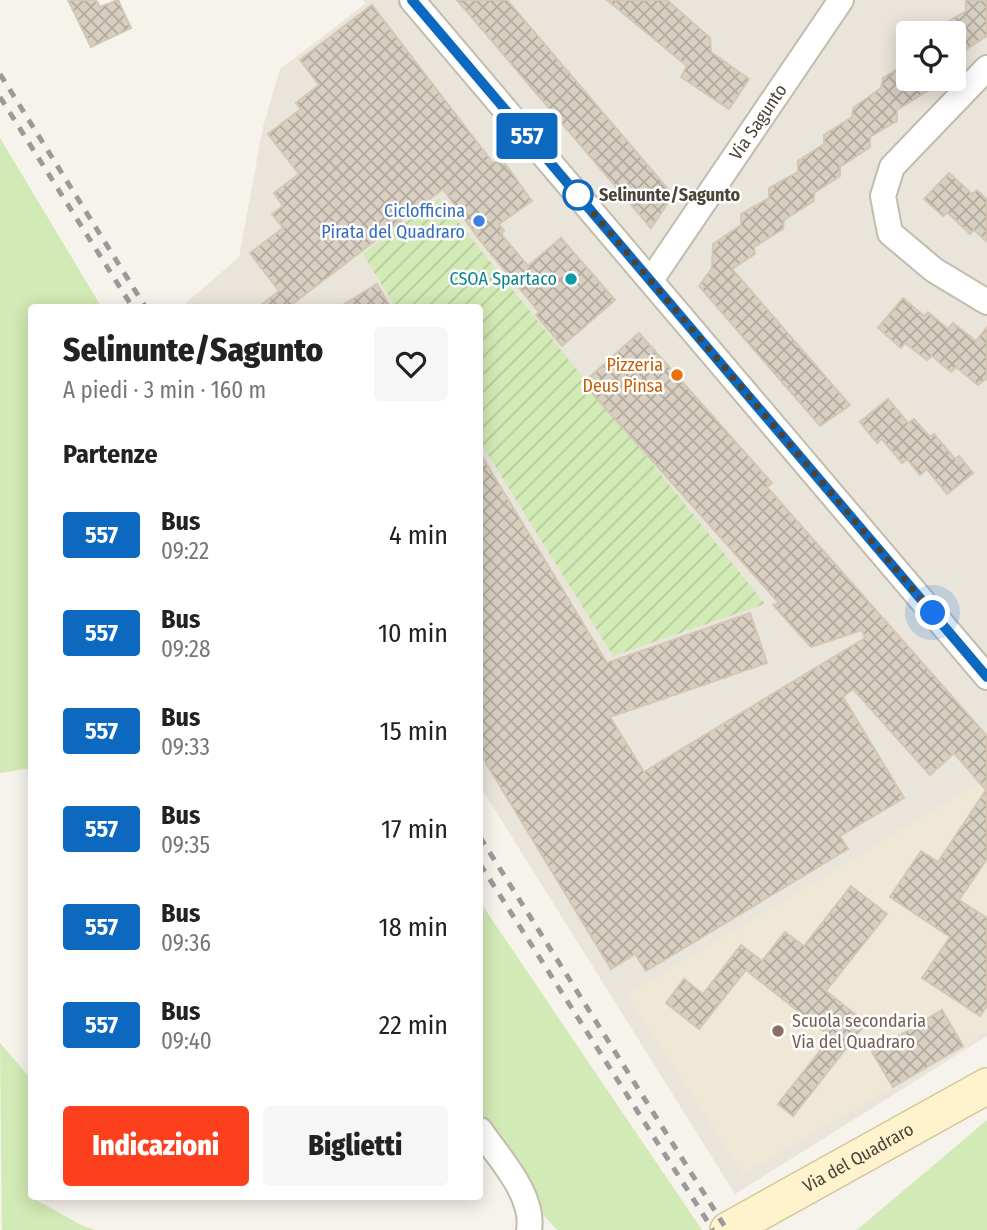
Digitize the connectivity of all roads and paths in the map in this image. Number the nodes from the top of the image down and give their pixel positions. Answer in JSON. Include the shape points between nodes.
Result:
{"nodes":[{"id":1,"x":412,"y":0,"type":"edge"},
{"id":2,"x":841,"y":0,"type":"edge"},
{"id":3,"x":987,"y":68,"type":"edge"},
{"id":4,"x":651,"y":280,"type":"junction"},
{"id":5,"x":987,"y":302,"type":"edge"},
{"id":6,"x":987,"y":677,"type":"edge"},
{"id":7,"x":987,"y":1086,"type":"edge"},
{"id":8,"x":483,"y":1134,"type":"edge"},
{"id":9,"x":529,"y":1230,"type":"edge"},
{"id":10,"x":728,"y":1230,"type":"edge"}],
"edges":[{"from":1,"to":4,"type":"street"},
{"from":2,"to":4,"type":"street","name":"Via Sagunto"},
{"from":3,"to":5,"type":"street","via":[[892,167],[883,197],[890,233],[933,270]]},
{"from":4,"to":6,"type":"street"},
{"from":7,"to":10,"type":"main road","name":"Via del Quadraro"},
{"from":8,"to":9,"type":"street","via":[[523,1192]]}]}
